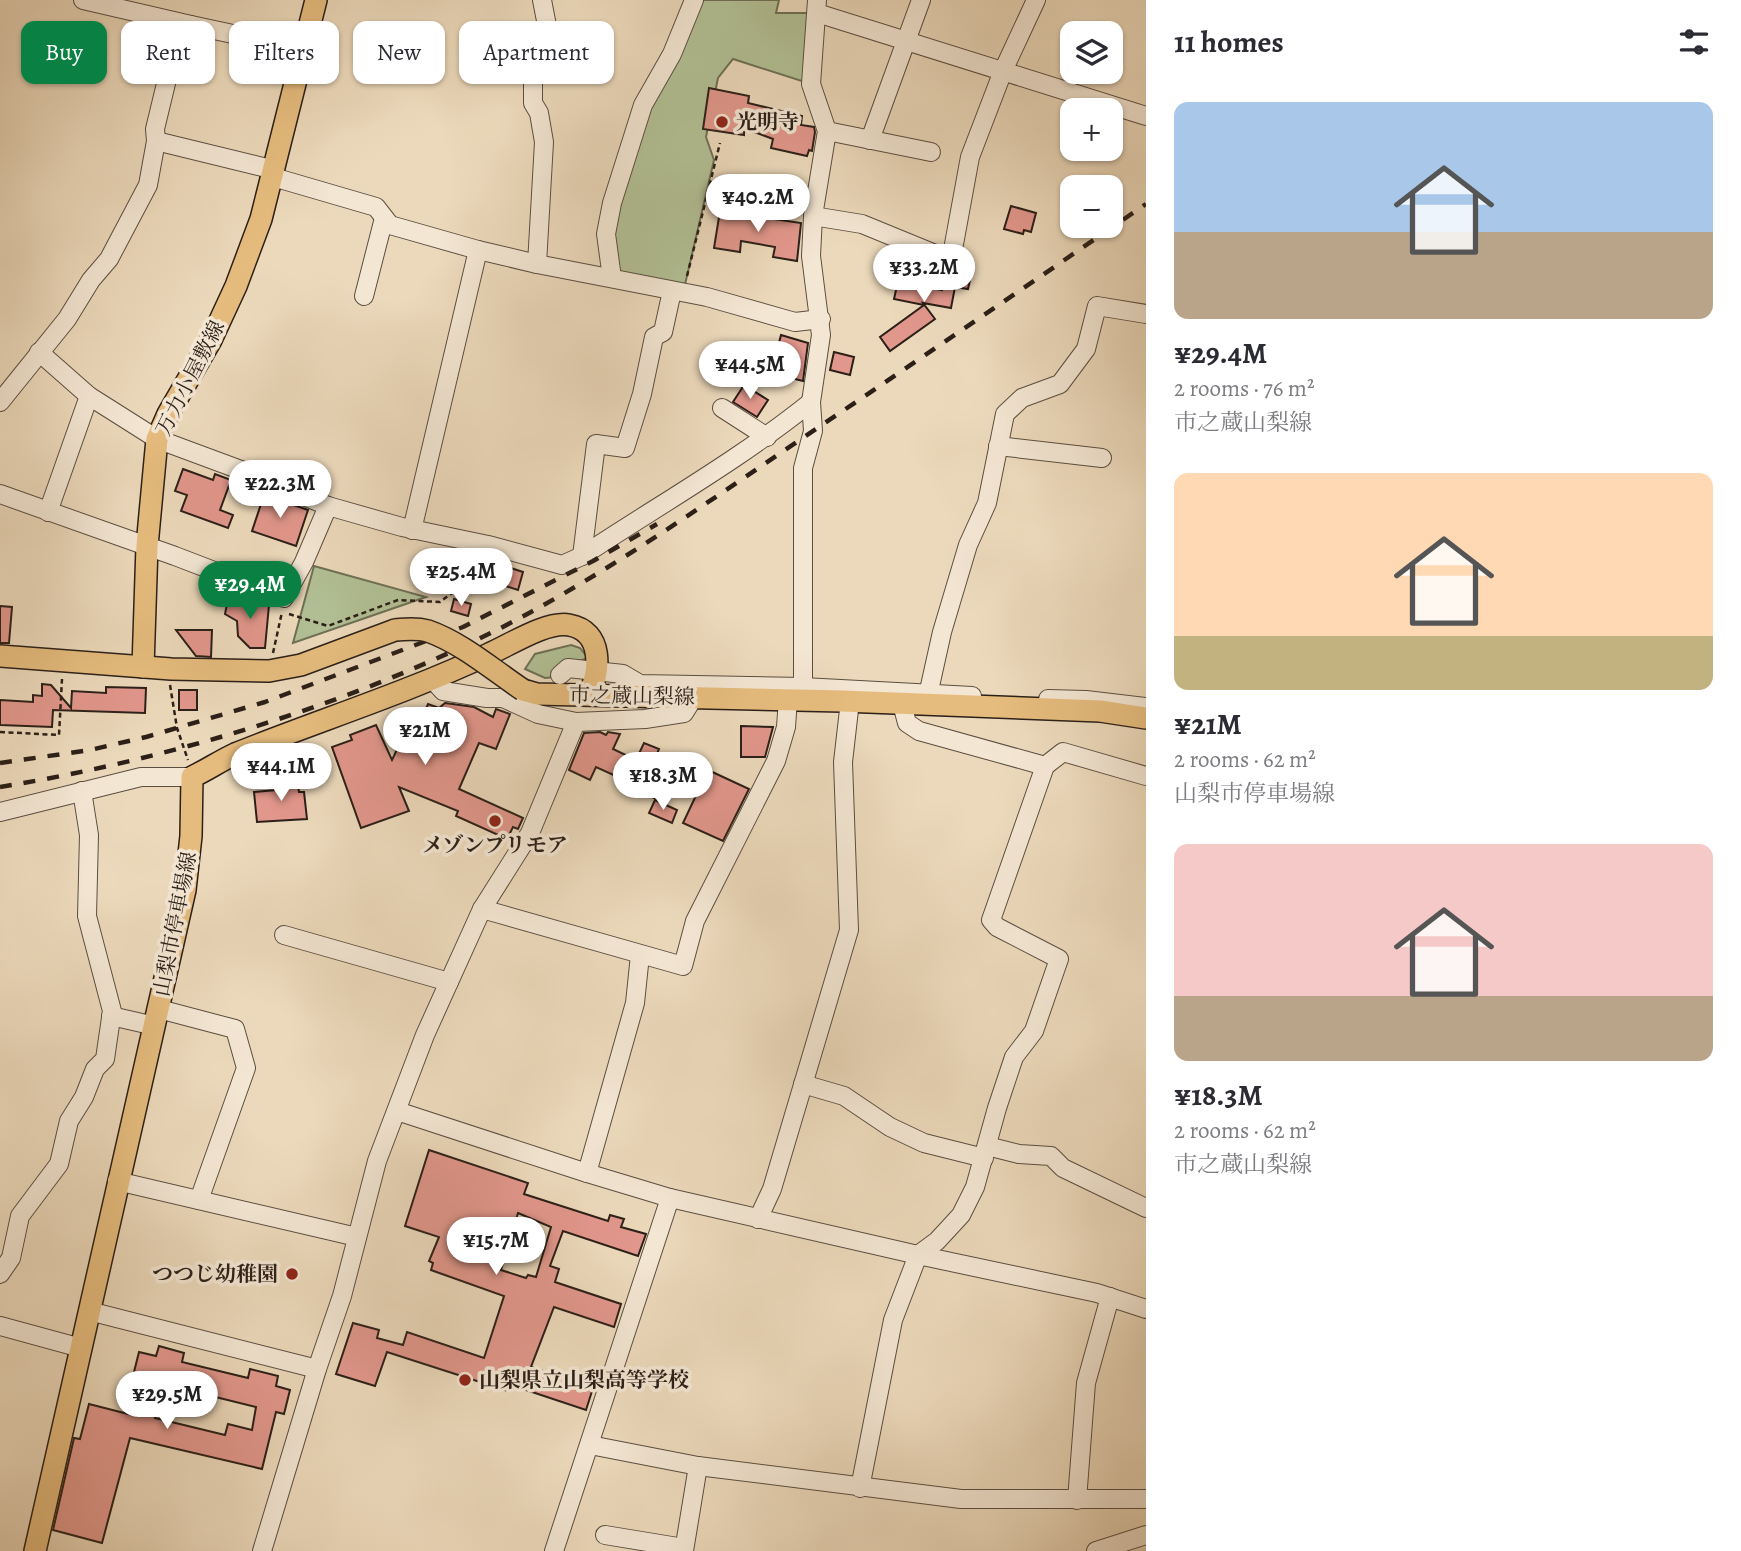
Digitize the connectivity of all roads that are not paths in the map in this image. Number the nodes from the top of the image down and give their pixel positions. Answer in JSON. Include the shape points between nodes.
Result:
{"nodes":[{"id":1,"x":83,"y":0,"type":"edge"},
{"id":2,"x":316,"y":0,"type":"edge"},
{"id":3,"x":542,"y":0,"type":"edge"},
{"id":4,"x":694,"y":0,"type":"edge"},
{"id":5,"x":921,"y":0,"type":"edge"},
{"id":6,"x":1036,"y":0,"type":"edge"},
{"id":7,"x":817,"y":7,"type":"edge"},
{"id":8,"x":174,"y":21,"type":"edge"},
{"id":9,"x":310,"y":21,"type":"edge"},
{"id":10,"x":906,"y":42,"type":"junction"},
{"id":11,"x":1003,"y":71,"type":"junction"},
{"id":12,"x":167,"y":84,"type":"edge"},
{"id":13,"x":294,"y":84,"type":"edge"},
{"id":14,"x":1146,"y":116,"type":"edge"},
{"id":15,"x":827,"y":131,"type":"junction"},
{"id":16,"x":870,"y":140,"type":"junction"},
{"id":17,"x":156,"y":141,"type":"junction"},
{"id":18,"x":931,"y":152,"type":"dead end"},
{"id":19,"x":274,"y":174,"type":"junction"},
{"id":20,"x":813,"y":216,"type":"junction"},
{"id":21,"x":384,"y":218,"type":"junction"},
{"id":22,"x":478,"y":250,"type":"junction"},
{"id":23,"x":537,"y":264,"type":"junction"},
{"id":24,"x":612,"y":278,"type":"junction"},
{"id":25,"x":678,"y":292,"type":"junction"},
{"id":26,"x":364,"y":296,"type":"dead end"},
{"id":27,"x":1146,"y":314,"type":"edge"},
{"id":28,"x":821,"y":319,"type":"junction"},
{"id":29,"x":39,"y":352,"type":"junction"},
{"id":30,"x":89,"y":396,"type":"junction"},
{"id":31,"x":0,"y":402,"type":"edge"},
{"id":32,"x":811,"y":402,"type":"junction"},
{"id":33,"x":722,"y":408,"type":"dead end"},
{"id":34,"x":767,"y":437,"type":"junction"},
{"id":35,"x":157,"y":439,"type":"junction"},
{"id":36,"x":998,"y":446,"type":"junction"},
{"id":37,"x":1102,"y":458,"type":"dead end"},
{"id":38,"x":0,"y":494,"type":"edge"},
{"id":39,"x":328,"y":506,"type":"junction"},
{"id":40,"x":48,"y":512,"type":"junction"},
{"id":41,"x":412,"y":530,"type":"junction"},
{"id":42,"x":147,"y":546,"type":"junction"},
{"id":43,"x":582,"y":556,"type":"junction"},
{"id":44,"x":0,"y":656,"type":"edge"},
{"id":45,"x":143,"y":667,"type":"junction"},
{"id":46,"x":598,"y":671,"type":"junction"},
{"id":47,"x":560,"y":675,"type":"dead end"},
{"id":48,"x":433,"y":680,"type":"junction"},
{"id":49,"x":589,"y":695,"type":"junction"},
{"id":50,"x":798,"y":696,"type":"junction"},
{"id":51,"x":694,"y":697,"type":"junction"},
{"id":52,"x":928,"y":699,"type":"junction"},
{"id":53,"x":850,"y":701,"type":"junction"},
{"id":54,"x":902,"y":704,"type":"junction"},
{"id":55,"x":1146,"y":707,"type":"edge"},
{"id":56,"x":1146,"y":718,"type":"edge"},
{"id":57,"x":576,"y":722,"type":"junction"},
{"id":58,"x":1045,"y":766,"type":"junction"},
{"id":59,"x":1146,"y":776,"type":"edge"},
{"id":60,"x":192,"y":777,"type":"junction"},
{"id":61,"x":82,"y":791,"type":"junction"},
{"id":62,"x":0,"y":812,"type":"edge"},
{"id":63,"x":482,"y":909,"type":"junction"},
{"id":64,"x":284,"y":936,"type":"dead end"},
{"id":65,"x":640,"y":956,"type":"junction"},
{"id":66,"x":449,"y":982,"type":"junction"},
{"id":67,"x":111,"y":1016,"type":"junction"},
{"id":68,"x":157,"y":1018,"type":"junction"},
{"id":69,"x":803,"y":1084,"type":"junction"},
{"id":70,"x":397,"y":1111,"type":"junction"},
{"id":71,"x":986,"y":1152,"type":"junction"},
{"id":72,"x":587,"y":1173,"type":"junction"},
{"id":73,"x":117,"y":1181,"type":"junction"},
{"id":74,"x":670,"y":1198,"type":"junction"},
{"id":75,"x":199,"y":1200,"type":"junction"},
{"id":76,"x":1146,"y":1209,"type":"edge"},
{"id":77,"x":758,"y":1219,"type":"junction"},
{"id":78,"x":358,"y":1237,"type":"junction"},
{"id":79,"x":918,"y":1255,"type":"junction"},
{"id":80,"x":0,"y":1274,"type":"edge"},
{"id":81,"x":1110,"y":1297,"type":"junction"},
{"id":82,"x":1146,"y":1309,"type":"edge"},
{"id":83,"x":89,"y":1311,"type":"junction"},
{"id":84,"x":0,"y":1326,"type":"edge"},
{"id":85,"x":80,"y":1348,"type":"junction"},
{"id":86,"x":317,"y":1369,"type":"junction"},
{"id":87,"x":590,"y":1444,"type":"junction"},
{"id":88,"x":698,"y":1466,"type":"junction"},
{"id":89,"x":860,"y":1488,"type":"junction"},
{"id":90,"x":1146,"y":1499,"type":"edge"},
{"id":91,"x":1077,"y":1500,"type":"junction"},
{"id":92,"x":605,"y":1535,"type":"dead end"},
{"id":93,"x":1146,"y":1535,"type":"edge"},
{"id":94,"x":684,"y":1549,"type":"edge"},
{"id":95,"x":35,"y":1551,"type":"edge"},
{"id":96,"x":262,"y":1551,"type":"edge"},
{"id":97,"x":554,"y":1551,"type":"edge"},
{"id":98,"x":1096,"y":1551,"type":"edge"}],
"edges":[{"from":1,"to":8,"type":"street"},
{"from":2,"to":9,"type":"main road","name":"万力小屋敷線"},
{"from":3,"to":23,"type":"street","via":[[548,31],[533,67],[533,103],[544,142]]},
{"from":4,"to":24,"type":"street","via":[[672,54],[643,105],[612,203],[606,234]]},
{"from":5,"to":10,"type":"street"},
{"from":6,"to":11,"type":"street"},
{"from":7,"to":10,"type":"street"},
{"from":7,"to":15,"type":"street","via":[[811,84]]},
{"from":10,"to":11,"type":"street"},
{"from":10,"to":16,"type":"street"},
{"from":11,"to":14,"type":"street"},
{"from":11,"to":20,"type":"street","via":[[970,157],[951,255],[945,258],[862,224]]},
{"from":12,"to":17,"type":"street"},
{"from":13,"to":19,"type":"main road","name":"万力小屋敷線"},
{"from":15,"to":16,"type":"street"},
{"from":15,"to":20,"type":"street"},
{"from":16,"to":18,"type":"street"},
{"from":17,"to":19,"type":"street"},
{"from":17,"to":29,"type":"street","via":[[148,185],[109,258]]},
{"from":19,"to":21,"type":"street","via":[[376,207]]},
{"from":19,"to":35,"type":"main road","name":"万力小屋敷線","via":[[236,286]]},
{"from":20,"to":28,"type":"street","via":[[811,256]]},
{"from":21,"to":22,"type":"street","via":[[390,225]]},
{"from":21,"to":26,"type":"street"},
{"from":22,"to":23,"type":"street"},
{"from":22,"to":41,"type":"street"},
{"from":23,"to":24,"type":"street"},
{"from":24,"to":25,"type":"street"},
{"from":25,"to":28,"type":"street","via":[[795,322]]},
{"from":25,"to":43,"type":"street","via":[[663,332],[654,337],[625,448],[596,444]]},
{"from":27,"to":36,"type":"street","via":[[1097,306],[1086,349],[1060,384],[1022,398],[1005,414]]},
{"from":28,"to":32,"type":"street"},
{"from":29,"to":30,"type":"street"},
{"from":29,"to":31,"type":"street"},
{"from":30,"to":35,"type":"street"},
{"from":30,"to":40,"type":"street"},
{"from":32,"to":34,"type":"street"},
{"from":32,"to":50,"type":"street","via":[[813,431],[803,468]]},
{"from":33,"to":34,"type":"street"},
{"from":34,"to":43,"type":"street"},
{"from":35,"to":39,"type":"street"},
{"from":35,"to":42,"type":"main road","name":"万力小屋敷線"},
{"from":36,"to":37,"type":"street"},
{"from":36,"to":52,"type":"street","via":[[987,503],[968,545]]},
{"from":38,"to":40,"type":"street"},
{"from":39,"to":41,"type":"street"},
{"from":39,"to":42,"type":"street","via":[[285,598]]},
{"from":40,"to":42,"type":"street"},
{"from":41,"to":43,"type":"street","via":[[562,565]]},
{"from":42,"to":45,"type":"main road","name":"万力小屋敷線"},
{"from":44,"to":45,"type":"main road"},
{"from":45,"to":49,"type":"main road","name":"市之蔵山梨線","bridge":true,"via":[[269,671],[395,630],[413,629],[428,631],[459,647],[523,690]]},
{"from":46,"to":47,"type":"street","via":[[568,668]]},
{"from":46,"to":48,"type":"main road","via":[[597,652],[590,638],[566,624],[541,630]]},
{"from":46,"to":49,"type":"main road"},
{"from":46,"to":50,"type":"street","via":[[623,674],[640,684]]},
{"from":48,"to":57,"type":"street","via":[[443,691],[503,698],[538,714]]},
{"from":48,"to":60,"type":"main road","via":[[236,754]]},
{"from":49,"to":51,"type":"main road","name":"市之蔵山梨線"},
{"from":50,"to":51,"type":"main road","name":"市之蔵山梨線"},
{"from":50,"to":52,"type":"street"},
{"from":50,"to":53,"type":"main road","name":"市之蔵山梨線"},
{"from":50,"to":65,"type":"street","via":[[776,761],[695,921],[683,966]]},
{"from":51,"to":57,"type":"street","via":[[684,713]]},
{"from":52,"to":54,"type":"main road","name":"市之蔵山梨線"},
{"from":52,"to":55,"type":"street","via":[[1086,700]]},
{"from":52,"to":56,"type":"main road","name":"市之蔵山梨線"},
{"from":53,"to":54,"type":"main road","name":"市之蔵山梨線"},
{"from":53,"to":69,"type":"street","via":[[843,762],[849,930]]},
{"from":54,"to":58,"type":"street","via":[[907,723],[919,730]]},
{"from":57,"to":63,"type":"street","via":[[530,833]]},
{"from":58,"to":59,"type":"street","via":[[1063,752]]},
{"from":58,"to":71,"type":"street","via":[[991,920],[1059,959],[1034,1031],[1014,1057]]},
{"from":60,"to":61,"type":"street","via":[[141,776]]},
{"from":60,"to":68,"type":"main road","name":"山梨市停車場線","via":[[185,890]]},
{"from":61,"to":62,"type":"street"},
{"from":61,"to":67,"type":"street","via":[[89,835],[87,916]]},
{"from":63,"to":65,"type":"street"},
{"from":63,"to":66,"type":"street"},
{"from":64,"to":66,"type":"street"},
{"from":65,"to":72,"type":"street","via":[[635,1003]]},
{"from":66,"to":70,"type":"street"},
{"from":67,"to":68,"type":"street"},
{"from":67,"to":80,"type":"street","via":[[105,1059],[95,1069],[69,1121],[59,1164],[20,1216],[10,1258]]},
{"from":68,"to":73,"type":"main road","name":"山梨市停車場線"},
{"from":68,"to":75,"type":"street","via":[[235,1029],[246,1068]]},
{"from":69,"to":71,"type":"street","via":[[844,1096],[890,1127],[925,1143]]},
{"from":69,"to":77,"type":"street","via":[[772,1189]]},
{"from":70,"to":72,"type":"street"},
{"from":70,"to":78,"type":"street","via":[[377,1161]]},
{"from":71,"to":76,"type":"street","via":[[1051,1156],[1063,1168]]},
{"from":71,"to":79,"type":"street","via":[[961,1215]]},
{"from":72,"to":74,"type":"street"},
{"from":73,"to":75,"type":"street"},
{"from":73,"to":83,"type":"main road","name":"山梨市停車場線"},
{"from":74,"to":77,"type":"street"},
{"from":74,"to":87,"type":"street"},
{"from":75,"to":78,"type":"street"},
{"from":77,"to":79,"type":"street"},
{"from":78,"to":86,"type":"street"},
{"from":79,"to":81,"type":"street"},
{"from":79,"to":89,"type":"street","via":[[893,1320]]},
{"from":81,"to":82,"type":"street"},
{"from":81,"to":91,"type":"street","via":[[1086,1383]]},
{"from":83,"to":85,"type":"main road","name":"山梨市停車場線"},
{"from":83,"to":86,"type":"street"},
{"from":84,"to":85,"type":"street"},
{"from":85,"to":95,"type":"main road","name":"山梨市停車場線"},
{"from":86,"to":96,"type":"street"},
{"from":87,"to":88,"type":"street"},
{"from":87,"to":97,"type":"street"},
{"from":88,"to":89,"type":"street"},
{"from":88,"to":94,"type":"street"},
{"from":89,"to":91,"type":"street","via":[[961,1499]]},
{"from":90,"to":91,"type":"street"},
{"from":92,"to":94,"type":"street"},
{"from":93,"to":98,"type":"street"}]}
